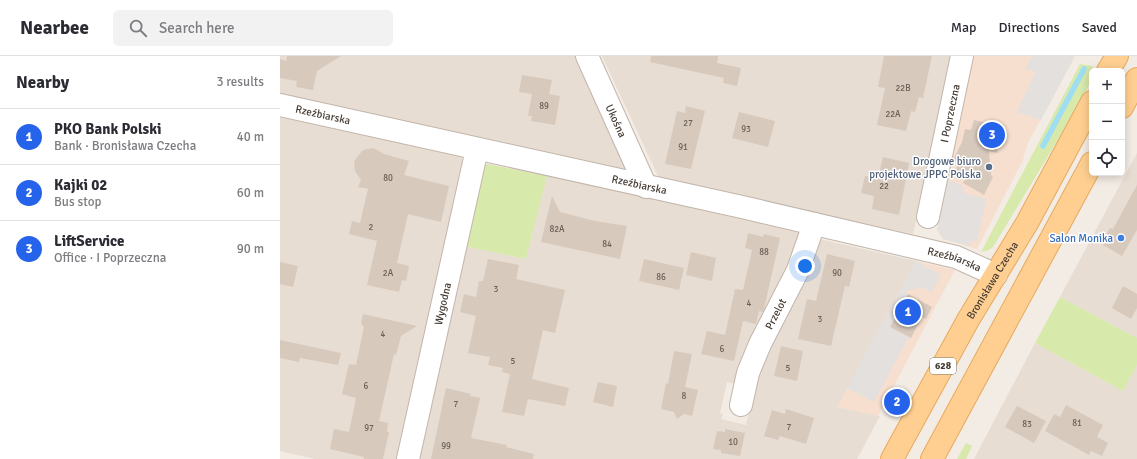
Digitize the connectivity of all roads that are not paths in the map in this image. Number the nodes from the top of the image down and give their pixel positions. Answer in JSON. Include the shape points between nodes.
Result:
{"nodes":[{"id":1,"x":586,"y":56,"type":"edge"},
{"id":2,"x":962,"y":56,"type":"edge"},
{"id":3,"x":1116,"y":56,"type":"edge"},
{"id":4,"x":1110,"y":68,"type":"edge"},
{"id":5,"x":1137,"y":79,"type":"edge"},
{"id":6,"x":1091,"y":104,"type":"edge"},
{"id":7,"x":1124,"y":104,"type":"edge"},
{"id":8,"x":280,"y":106,"type":"edge"},
{"id":9,"x":477,"y":149,"type":"junction"},
{"id":10,"x":1089,"y":169,"type":"edge"},
{"id":11,"x":646,"y":186,"type":"junction"},
{"id":12,"x":928,"y":217,"type":"dead end"},
{"id":13,"x":814,"y":224,"type":"junction"},
{"id":14,"x":996,"y":275,"type":"junction"},
{"id":15,"x":741,"y":405,"type":"dead end"},
{"id":16,"x":408,"y":459,"type":"edge"},
{"id":17,"x":892,"y":459,"type":"edge"},
{"id":18,"x":932,"y":459,"type":"edge"}],
"edges":[{"from":1,"to":11,"type":"street","name":"Ukośna"},
{"from":2,"to":12,"type":"street","name":"I Poprzeczna"},
{"from":3,"to":4,"type":"main road"},
{"from":5,"to":7,"type":"main road"},
{"from":6,"to":14,"type":"main road","name":"Bronisława Czecha","number":"628"},
{"from":8,"to":9,"type":"street","name":"Rzeźbiarska"},
{"from":9,"to":11,"type":"street","name":"Rzeźbiarska"},
{"from":9,"to":16,"type":"street","name":"Wygodna"},
{"from":10,"to":18,"type":"main road"},
{"from":11,"to":13,"type":"street","name":"Rzeźbiarska"},
{"from":13,"to":14,"type":"street","name":"Rzeźbiarska","via":[[956,257]]},
{"from":13,"to":15,"type":"street","name":"Przelot","via":[[798,270],[748,373]]},
{"from":14,"to":17,"type":"main road","name":"Bronisława Czecha","number":"628","via":[[955,342]]}]}
